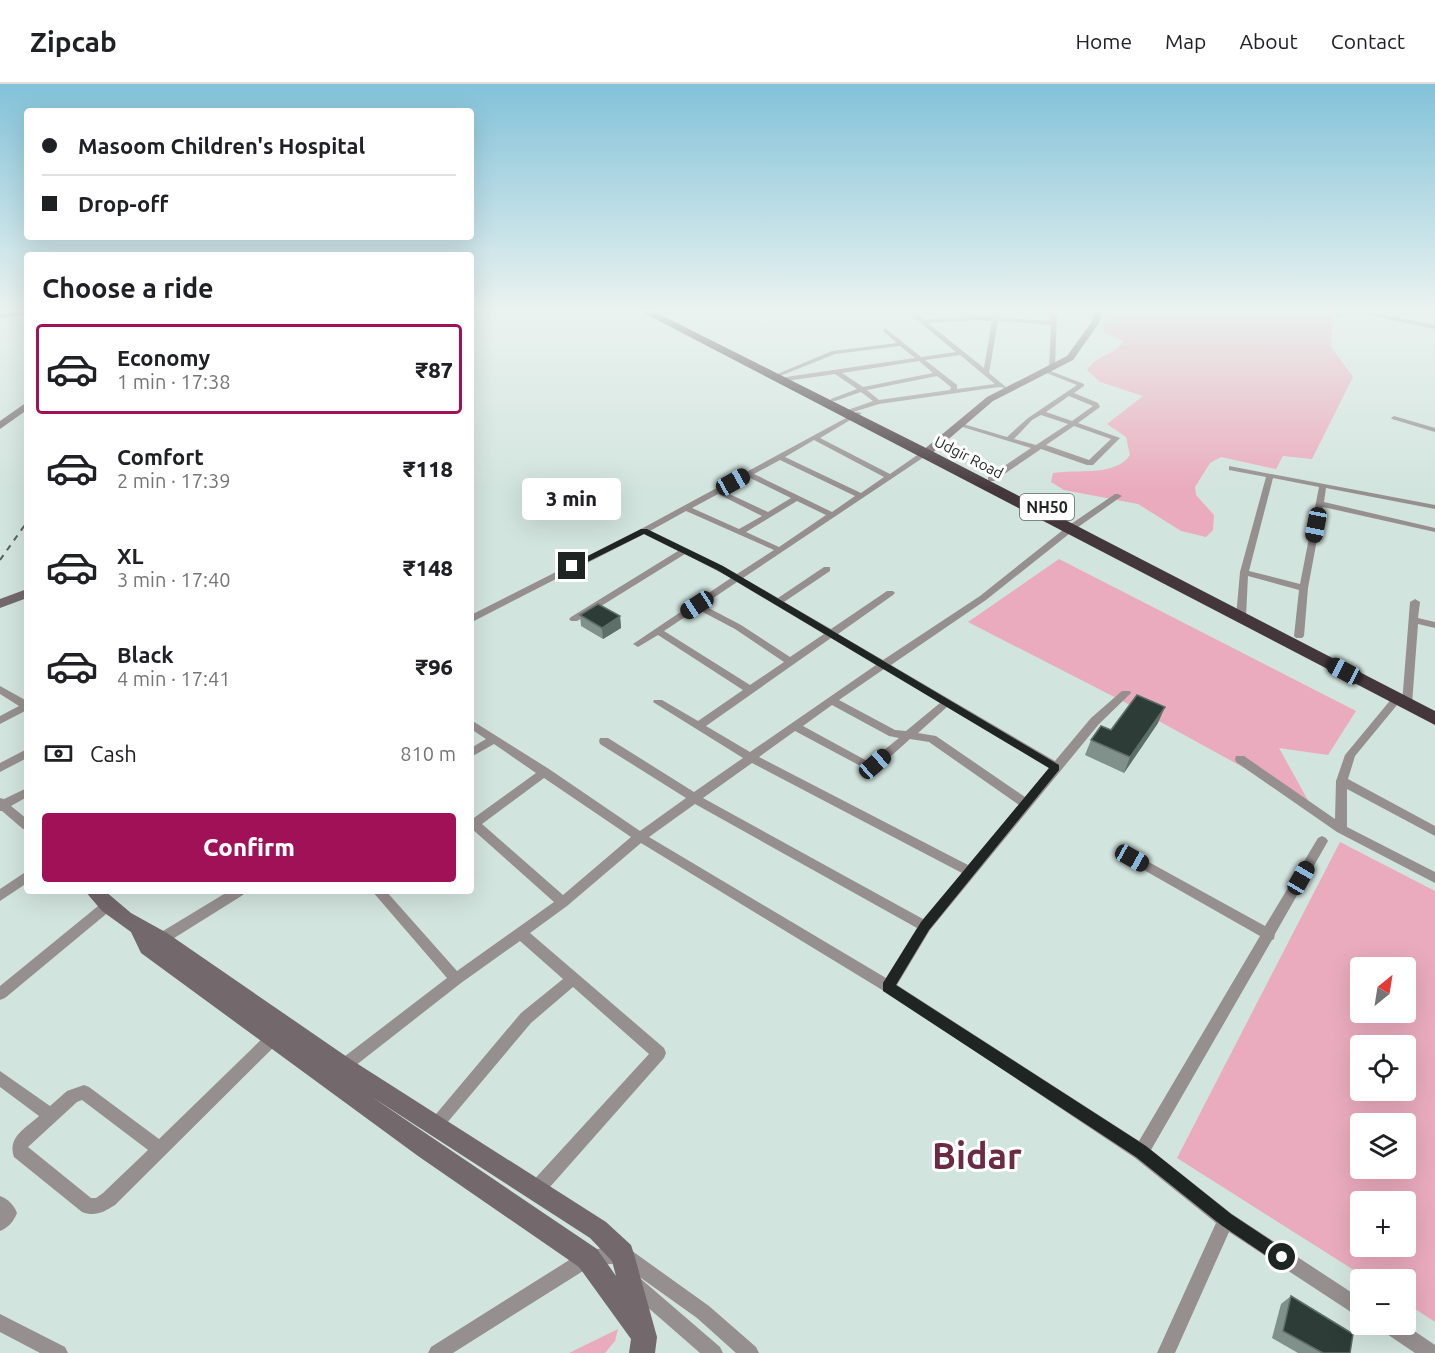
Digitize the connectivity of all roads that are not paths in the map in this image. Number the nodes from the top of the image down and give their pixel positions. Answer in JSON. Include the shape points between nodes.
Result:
{"nodes":[{"id":1,"x":767,"y":370,"type":"edge"},
{"id":2,"x":768,"y":370,"type":"edge"},
{"id":3,"x":795,"y":370,"type":"edge"},
{"id":4,"x":841,"y":370,"type":"edge"},
{"id":5,"x":934,"y":370,"type":"edge"},
{"id":6,"x":983,"y":370,"type":"edge"},
{"id":7,"x":1049,"y":370,"type":"joint"},
{"id":8,"x":836,"y":371,"type":"junction"},
{"id":9,"x":986,"y":373,"type":"joint"},
{"id":10,"x":938,"y":374,"type":"junction"},
{"id":11,"x":781,"y":377,"type":"junction"},
{"id":12,"x":892,"y":384,"type":"junction"},
{"id":13,"x":1004,"y":387,"type":"junction"},
{"id":14,"x":953,"y":390,"type":"junction"},
{"id":15,"x":861,"y":391,"type":"junction"},
{"id":16,"x":1069,"y":394,"type":"junction"},
{"id":17,"x":908,"y":397,"type":"junction"},
{"id":18,"x":833,"y":400,"type":"junction"},
{"id":19,"x":878,"y":402,"type":"junction"},
{"id":20,"x":24,"y":407,"type":"edge"},
{"id":21,"x":1040,"y":412,"type":"junction"},
{"id":22,"x":852,"y":413,"type":"junction"},
{"id":23,"x":1394,"y":418,"type":"dead end"},
{"id":24,"x":1075,"y":423,"type":"junction"},
{"id":25,"x":960,"y":425,"type":"junction"},
{"id":26,"x":0,"y":426,"type":"edge"},
{"id":27,"x":1435,"y":430,"type":"edge"},
{"id":28,"x":816,"y":438,"type":"junction"},
{"id":29,"x":1009,"y":439,"type":"junction"},
{"id":30,"x":1040,"y":447,"type":"junction"},
{"id":31,"x":928,"y":451,"type":"junction"},
{"id":32,"x":780,"y":457,"type":"junction"},
{"id":33,"x":1232,"y":468,"type":"dead end"},
{"id":34,"x":748,"y":474,"type":"junction"},
{"id":35,"x":1270,"y":476,"type":"junction"},
{"id":36,"x":890,"y":477,"type":"junction"},
{"id":37,"x":991,"y":479,"type":"junction"},
{"id":38,"x":1323,"y":486,"type":"junction"},
{"id":39,"x":718,"y":491,"type":"junction"},
{"id":40,"x":861,"y":496,"type":"junction"},
{"id":41,"x":1118,"y":496,"type":"dead end"},
{"id":42,"x":797,"y":498,"type":"junction"},
{"id":43,"x":1320,"y":504,"type":"junction"},
{"id":44,"x":1435,"y":507,"type":"edge"},
{"id":45,"x":686,"y":508,"type":"junction"},
{"id":46,"x":767,"y":515,"type":"junction"},
{"id":47,"x":832,"y":515,"type":"junction"},
{"id":48,"x":1075,"y":526,"type":"junction"},
{"id":49,"x":1435,"y":530,"type":"edge"},
{"id":50,"x":644,"y":531,"type":"junction"},
{"id":51,"x":740,"y":532,"type":"junction"},
{"id":52,"x":780,"y":550,"type":"junction"},
{"id":53,"x":684,"y":551,"type":"junction"},
{"id":54,"x":826,"y":569,"type":"dead end"},
{"id":55,"x":1244,"y":572,"type":"junction"},
{"id":56,"x":737,"y":578,"type":"junction"},
{"id":57,"x":1304,"y":588,"type":"junction"},
{"id":58,"x":890,"y":593,"type":"dead end"},
{"id":59,"x":24,"y":594,"type":"edge"},
{"id":60,"x":778,"y":602,"type":"junction"},
{"id":61,"x":1415,"y":603,"type":"dead end"},
{"id":62,"x":0,"y":604,"type":"edge"},
{"id":63,"x":697,"y":605,"type":"junction"},
{"id":64,"x":1242,"y":612,"type":"junction"},
{"id":65,"x":474,"y":617,"type":"edge"},
{"id":66,"x":574,"y":619,"type":"dead end"},
{"id":67,"x":1413,"y":620,"type":"junction"},
{"id":68,"x":1435,"y":625,"type":"edge"},
{"id":69,"x":658,"y":631,"type":"junction"},
{"id":70,"x":831,"y":633,"type":"junction"},
{"id":71,"x":1299,"y":636,"type":"junction"},
{"id":72,"x":638,"y":644,"type":"dead end"},
{"id":73,"x":789,"y":661,"type":"junction"},
{"id":74,"x":882,"y":665,"type":"junction"},
{"id":75,"x":0,"y":689,"type":"edge"},
{"id":76,"x":749,"y":689,"type":"junction"},
{"id":77,"x":1126,"y":693,"type":"dead end"},
{"id":78,"x":1404,"y":698,"type":"junction"},
{"id":79,"x":831,"y":700,"type":"junction"},
{"id":80,"x":658,"y":702,"type":"dead end"},
{"id":81,"x":947,"y":702,"type":"junction"},
{"id":82,"x":24,"y":704,"type":"edge"},
{"id":83,"x":1435,"y":705,"type":"edge"},
{"id":84,"x":24,"y":708,"type":"edge"},
{"id":85,"x":1435,"y":719,"type":"edge"},
{"id":86,"x":0,"y":720,"type":"edge"},
{"id":87,"x":699,"y":725,"type":"junction"},
{"id":88,"x":474,"y":726,"type":"edge"},
{"id":89,"x":795,"y":726,"type":"junction"},
{"id":90,"x":907,"y":735,"type":"junction"},
{"id":91,"x":494,"y":739,"type":"junction"},
{"id":92,"x":604,"y":741,"type":"dead end"},
{"id":93,"x":474,"y":751,"type":"edge"},
{"id":94,"x":24,"y":755,"type":"edge"},
{"id":95,"x":750,"y":757,"type":"junction"},
{"id":96,"x":1240,"y":759,"type":"dead end"},
{"id":97,"x":1056,"y":767,"type":"junction"},
{"id":98,"x":0,"y":768,"type":"edge"},
{"id":99,"x":545,"y":772,"type":"junction"},
{"id":100,"x":1342,"y":781,"type":"junction"},
{"id":101,"x":24,"y":794,"type":"edge"},
{"id":102,"x":694,"y":798,"type":"junction"},
{"id":103,"x":1026,"y":804,"type":"junction"},
{"id":104,"x":1,"y":805,"type":"edge"},
{"id":105,"x":24,"y":824,"type":"edge"},
{"id":106,"x":474,"y":824,"type":"edge"},
{"id":107,"x":474,"y":826,"type":"edge"},
{"id":108,"x":1341,"y":829,"type":"junction"},
{"id":109,"x":1435,"y":831,"type":"edge"},
{"id":110,"x":640,"y":837,"type":"junction"},
{"id":111,"x":1322,"y":841,"type":"dead end"},
{"id":112,"x":1132,"y":858,"type":"dead end"},
{"id":113,"x":971,"y":872,"type":"junction"},
{"id":114,"x":24,"y":878,"type":"edge"},
{"id":115,"x":1435,"y":878,"type":"edge"},
{"id":116,"x":233,"y":894,"type":"edge"},
{"id":117,"x":381,"y":894,"type":"edge"},
{"id":118,"x":0,"y":896,"type":"edge"},
{"id":119,"x":100,"y":896,"type":"edge"},
{"id":120,"x":563,"y":902,"type":"junction"},
{"id":121,"x":925,"y":926,"type":"junction"},
{"id":122,"x":520,"y":933,"type":"junction"},
{"id":123,"x":1269,"y":935,"type":"junction"},
{"id":124,"x":149,"y":938,"type":"junction"},
{"id":125,"x":456,"y":979,"type":"junction"},
{"id":126,"x":573,"y":979,"type":"junction"},
{"id":127,"x":888,"y":987,"type":"junction"},
{"id":128,"x":0,"y":994,"type":"edge"},
{"id":129,"x":273,"y":1038,"type":"junction"},
{"id":130,"x":336,"y":1072,"type":"junction"},
{"id":131,"x":0,"y":1078,"type":"edge"},
{"id":132,"x":50,"y":1115,"type":"junction"},
{"id":133,"x":436,"y":1125,"type":"junction"},
{"id":134,"x":159,"y":1149,"type":"junction"},
{"id":135,"x":1141,"y":1152,"type":"junction"},
{"id":136,"x":536,"y":1190,"type":"junction"},
{"id":137,"x":0,"y":1204,"type":"edge"},
{"id":138,"x":1226,"y":1220,"type":"junction"},
{"id":139,"x":0,"y":1222,"type":"edge"},
{"id":140,"x":622,"y":1254,"type":"junction"},
{"id":141,"x":588,"y":1258,"type":"junction"},
{"id":142,"x":605,"y":1282,"type":"junction"},
{"id":143,"x":630,"y":1282,"type":"junction"},
{"id":144,"x":1350,"y":1301,"type":"edge"},
{"id":145,"x":0,"y":1323,"type":"edge"},
{"id":146,"x":1403,"y":1335,"type":"edge"},
{"id":147,"x":643,"y":1345,"type":"edge"},
{"id":148,"x":59,"y":1353,"type":"edge"},
{"id":149,"x":437,"y":1353,"type":"edge"},
{"id":150,"x":714,"y":1353,"type":"edge"},
{"id":151,"x":750,"y":1353,"type":"edge"},
{"id":152,"x":1166,"y":1353,"type":"edge"},
{"id":153,"x":1431,"y":1353,"type":"edge"}],
"edges":[{"from":1,"to":11,"type":"highway","name":"Udgir Road","number":"NH50"},
{"from":2,"to":11,"type":"highway","name":"Udgir Road","number":"NH50"},
{"from":3,"to":11,"type":"street"},
{"from":4,"to":8,"type":"street"},
{"from":5,"to":10,"type":"street"},
{"from":6,"to":9,"type":"street"},
{"from":7,"to":13,"type":"main road"},
{"from":7,"to":16,"type":"street","via":[[1082,385]]},
{"from":8,"to":11,"type":"street"},
{"from":8,"to":15,"type":"street"},
{"from":9,"to":13,"type":"street"},
{"from":10,"to":12,"type":"street"},
{"from":10,"to":14,"type":"street","via":[[955,386]]},
{"from":11,"to":18,"type":"highway","name":"Udgir Road","number":"NH50"},
{"from":11,"to":22,"type":"highway","name":"Udgir Road","number":"NH50"},
{"from":12,"to":15,"type":"street"},
{"from":12,"to":17,"type":"street"},
{"from":13,"to":14,"type":"street"},
{"from":13,"to":25,"type":"main road"},
{"from":14,"to":17,"type":"street"},
{"from":15,"to":18,"type":"street"},
{"from":15,"to":19,"type":"street"},
{"from":16,"to":21,"type":"street"},
{"from":16,"to":24,"type":"street","via":[[1097,406]]},
{"from":17,"to":19,"type":"street"},
{"from":18,"to":22,"type":"highway","name":"Udgir Road","number":"NH50"},
{"from":19,"to":22,"type":"street"},
{"from":20,"to":26,"type":"main road"},
{"from":21,"to":24,"type":"street"},
{"from":21,"to":29,"type":"street"},
{"from":22,"to":28,"type":"street"},
{"from":22,"to":31,"type":"highway","name":"Udgir Road","number":"NH50"},
{"from":23,"to":27,"type":"street"},
{"from":24,"to":30,"type":"street"},
{"from":24,"to":30,"type":"street","via":[[1116,440],[1090,463]]},
{"from":25,"to":29,"type":"street"},
{"from":25,"to":31,"type":"main road"},
{"from":28,"to":32,"type":"street"},
{"from":28,"to":36,"type":"street"},
{"from":29,"to":30,"type":"street"},
{"from":30,"to":37,"type":"street"},
{"from":31,"to":36,"type":"street"},
{"from":31,"to":37,"type":"highway","name":"Udgir Road","number":"NH50"},
{"from":31,"to":48,"type":"highway","name":"Udgir Road","number":"NH50"},
{"from":32,"to":34,"type":"street"},
{"from":32,"to":40,"type":"street"},
{"from":33,"to":35,"type":"street"},
{"from":34,"to":39,"type":"street"},
{"from":34,"to":42,"type":"street"},
{"from":35,"to":38,"type":"street"},
{"from":35,"to":55,"type":"street"},
{"from":36,"to":40,"type":"street"},
{"from":37,"to":48,"type":"highway","name":"Udgir Road","number":"NH50"},
{"from":38,"to":43,"type":"street"},
{"from":38,"to":44,"type":"street"},
{"from":39,"to":45,"type":"street"},
{"from":39,"to":46,"type":"street"},
{"from":40,"to":47,"type":"street"},
{"from":41,"to":48,"type":"street"},
{"from":42,"to":46,"type":"street"},
{"from":42,"to":47,"type":"street"},
{"from":43,"to":49,"type":"street"},
{"from":43,"to":57,"type":"street"},
{"from":45,"to":50,"type":"street"},
{"from":45,"to":51,"type":"street"},
{"from":46,"to":51,"type":"street"},
{"from":47,"to":52,"type":"street"},
{"from":48,"to":64,"type":"highway","name":"Udgir Road","number":"NH50"},
{"from":48,"to":74,"type":"street","via":[[982,598]]},
{"from":50,"to":53,"type":"street"},
{"from":50,"to":65,"type":"street"},
{"from":51,"to":52,"type":"street"},
{"from":52,"to":56,"type":"street"},
{"from":53,"to":56,"type":"street"},
{"from":53,"to":66,"type":"street"},
{"from":54,"to":60,"type":"street"},
{"from":55,"to":57,"type":"street"},
{"from":55,"to":64,"type":"street"},
{"from":56,"to":60,"type":"street"},
{"from":56,"to":63,"type":"street"},
{"from":57,"to":71,"type":"street"},
{"from":58,"to":70,"type":"street"},
{"from":59,"to":62,"type":"main road"},
{"from":60,"to":70,"type":"street"},
{"from":61,"to":67,"type":"street"},
{"from":63,"to":69,"type":"street"},
{"from":63,"to":73,"type":"street"},
{"from":64,"to":71,"type":"highway","name":"Udgir Road","number":"NH50"},
{"from":64,"to":78,"type":"highway","name":"Udgir Road","number":"NH50"},
{"from":67,"to":68,"type":"street"},
{"from":67,"to":78,"type":"street"},
{"from":69,"to":72,"type":"street"},
{"from":69,"to":76,"type":"street"},
{"from":70,"to":73,"type":"street"},
{"from":70,"to":74,"type":"street"},
{"from":71,"to":78,"type":"highway","name":"Udgir Road","number":"NH50"},
{"from":73,"to":76,"type":"street"},
{"from":74,"to":79,"type":"street"},
{"from":74,"to":81,"type":"street"},
{"from":75,"to":82,"type":"street"},
{"from":76,"to":87,"type":"street"},
{"from":77,"to":97,"type":"street","via":[[1095,721]]},
{"from":78,"to":83,"type":"highway","name":"Udgir Road","number":"NH50"},
{"from":78,"to":85,"type":"highway","name":"Udgir Road","number":"NH50"},
{"from":78,"to":100,"type":"street","via":[[1350,755]]},
{"from":79,"to":89,"type":"street"},
{"from":79,"to":90,"type":"street","via":[[893,733]]},
{"from":80,"to":87,"type":"street"},
{"from":81,"to":90,"type":"street"},
{"from":81,"to":97,"type":"street"},
{"from":84,"to":86,"type":"street"},
{"from":87,"to":95,"type":"street"},
{"from":88,"to":91,"type":"street"},
{"from":89,"to":90,"type":"street","via":[[868,766]]},
{"from":89,"to":95,"type":"street"},
{"from":90,"to":103,"type":"street","via":[[932,739]]},
{"from":91,"to":93,"type":"street"},
{"from":91,"to":99,"type":"street"},
{"from":92,"to":102,"type":"street"},
{"from":94,"to":98,"type":"street"},
{"from":95,"to":102,"type":"street"},
{"from":95,"to":113,"type":"street"},
{"from":96,"to":108,"type":"street"},
{"from":97,"to":103,"type":"street"},
{"from":99,"to":106,"type":"street"},
{"from":99,"to":110,"type":"street"},
{"from":100,"to":108,"type":"street"},
{"from":100,"to":109,"type":"street"},
{"from":101,"to":104,"type":"street"},
{"from":102,"to":110,"type":"street"},
{"from":102,"to":121,"type":"street"},
{"from":103,"to":113,"type":"street"},
{"from":104,"to":105,"type":"street"},
{"from":107,"to":120,"type":"street"},
{"from":108,"to":115,"type":"street"},
{"from":110,"to":120,"type":"street"},
{"from":110,"to":127,"type":"street"},
{"from":111,"to":123,"type":"street"},
{"from":112,"to":123,"type":"street"},
{"from":113,"to":121,"type":"street"},
{"from":114,"to":118,"type":"street"},
{"from":116,"to":124,"type":"street"},
{"from":117,"to":125,"type":"street"},
{"from":119,"to":124,"type":"main road"},
{"from":119,"to":128,"type":"street"},
{"from":120,"to":122,"type":"street"},
{"from":121,"to":127,"type":"street"},
{"from":122,"to":125,"type":"street"},
{"from":122,"to":126,"type":"street"},
{"from":123,"to":135,"type":"street"},
{"from":124,"to":129,"type":"main road"},
{"from":124,"to":130,"type":"main road"},
{"from":125,"to":130,"type":"street"},
{"from":126,"to":133,"type":"street","via":[[526,1018]]},
{"from":126,"to":136,"type":"street","via":[[659,1053]]},
{"from":127,"to":135,"type":"street"},
{"from":129,"to":130,"type":"main road"},
{"from":129,"to":134,"type":"street"},
{"from":130,"to":133,"type":"main road"},
{"from":130,"to":141,"type":"main road","via":[[426,1148]]},
{"from":131,"to":132,"type":"street"},
{"from":132,"to":134,"type":"street","via":[[72,1096],[84,1092]]},
{"from":132,"to":134,"type":"street","via":[[23,1138],[20,1151],[88,1206],[98,1206],[108,1199]]},
{"from":133,"to":136,"type":"main road"},
{"from":135,"to":138,"type":"street"},
{"from":136,"to":140,"type":"main road","via":[[598,1230]]},
{"from":137,"to":139,"type":"street","via":[[9,1213]]},
{"from":138,"to":144,"type":"street"},
{"from":138,"to":152,"type":"street"},
{"from":140,"to":141,"type":"street"},
{"from":140,"to":143,"type":"main road"},
{"from":140,"to":151,"type":"street","via":[[687,1299]]},
{"from":141,"to":142,"type":"main road"},
{"from":141,"to":149,"type":"street"},
{"from":142,"to":143,"type":"street"},
{"from":142,"to":147,"type":"main road"},
{"from":143,"to":147,"type":"main road"},
{"from":143,"to":150,"type":"street"},
{"from":145,"to":148,"type":"street"},
{"from":146,"to":153,"type":"street"}]}
